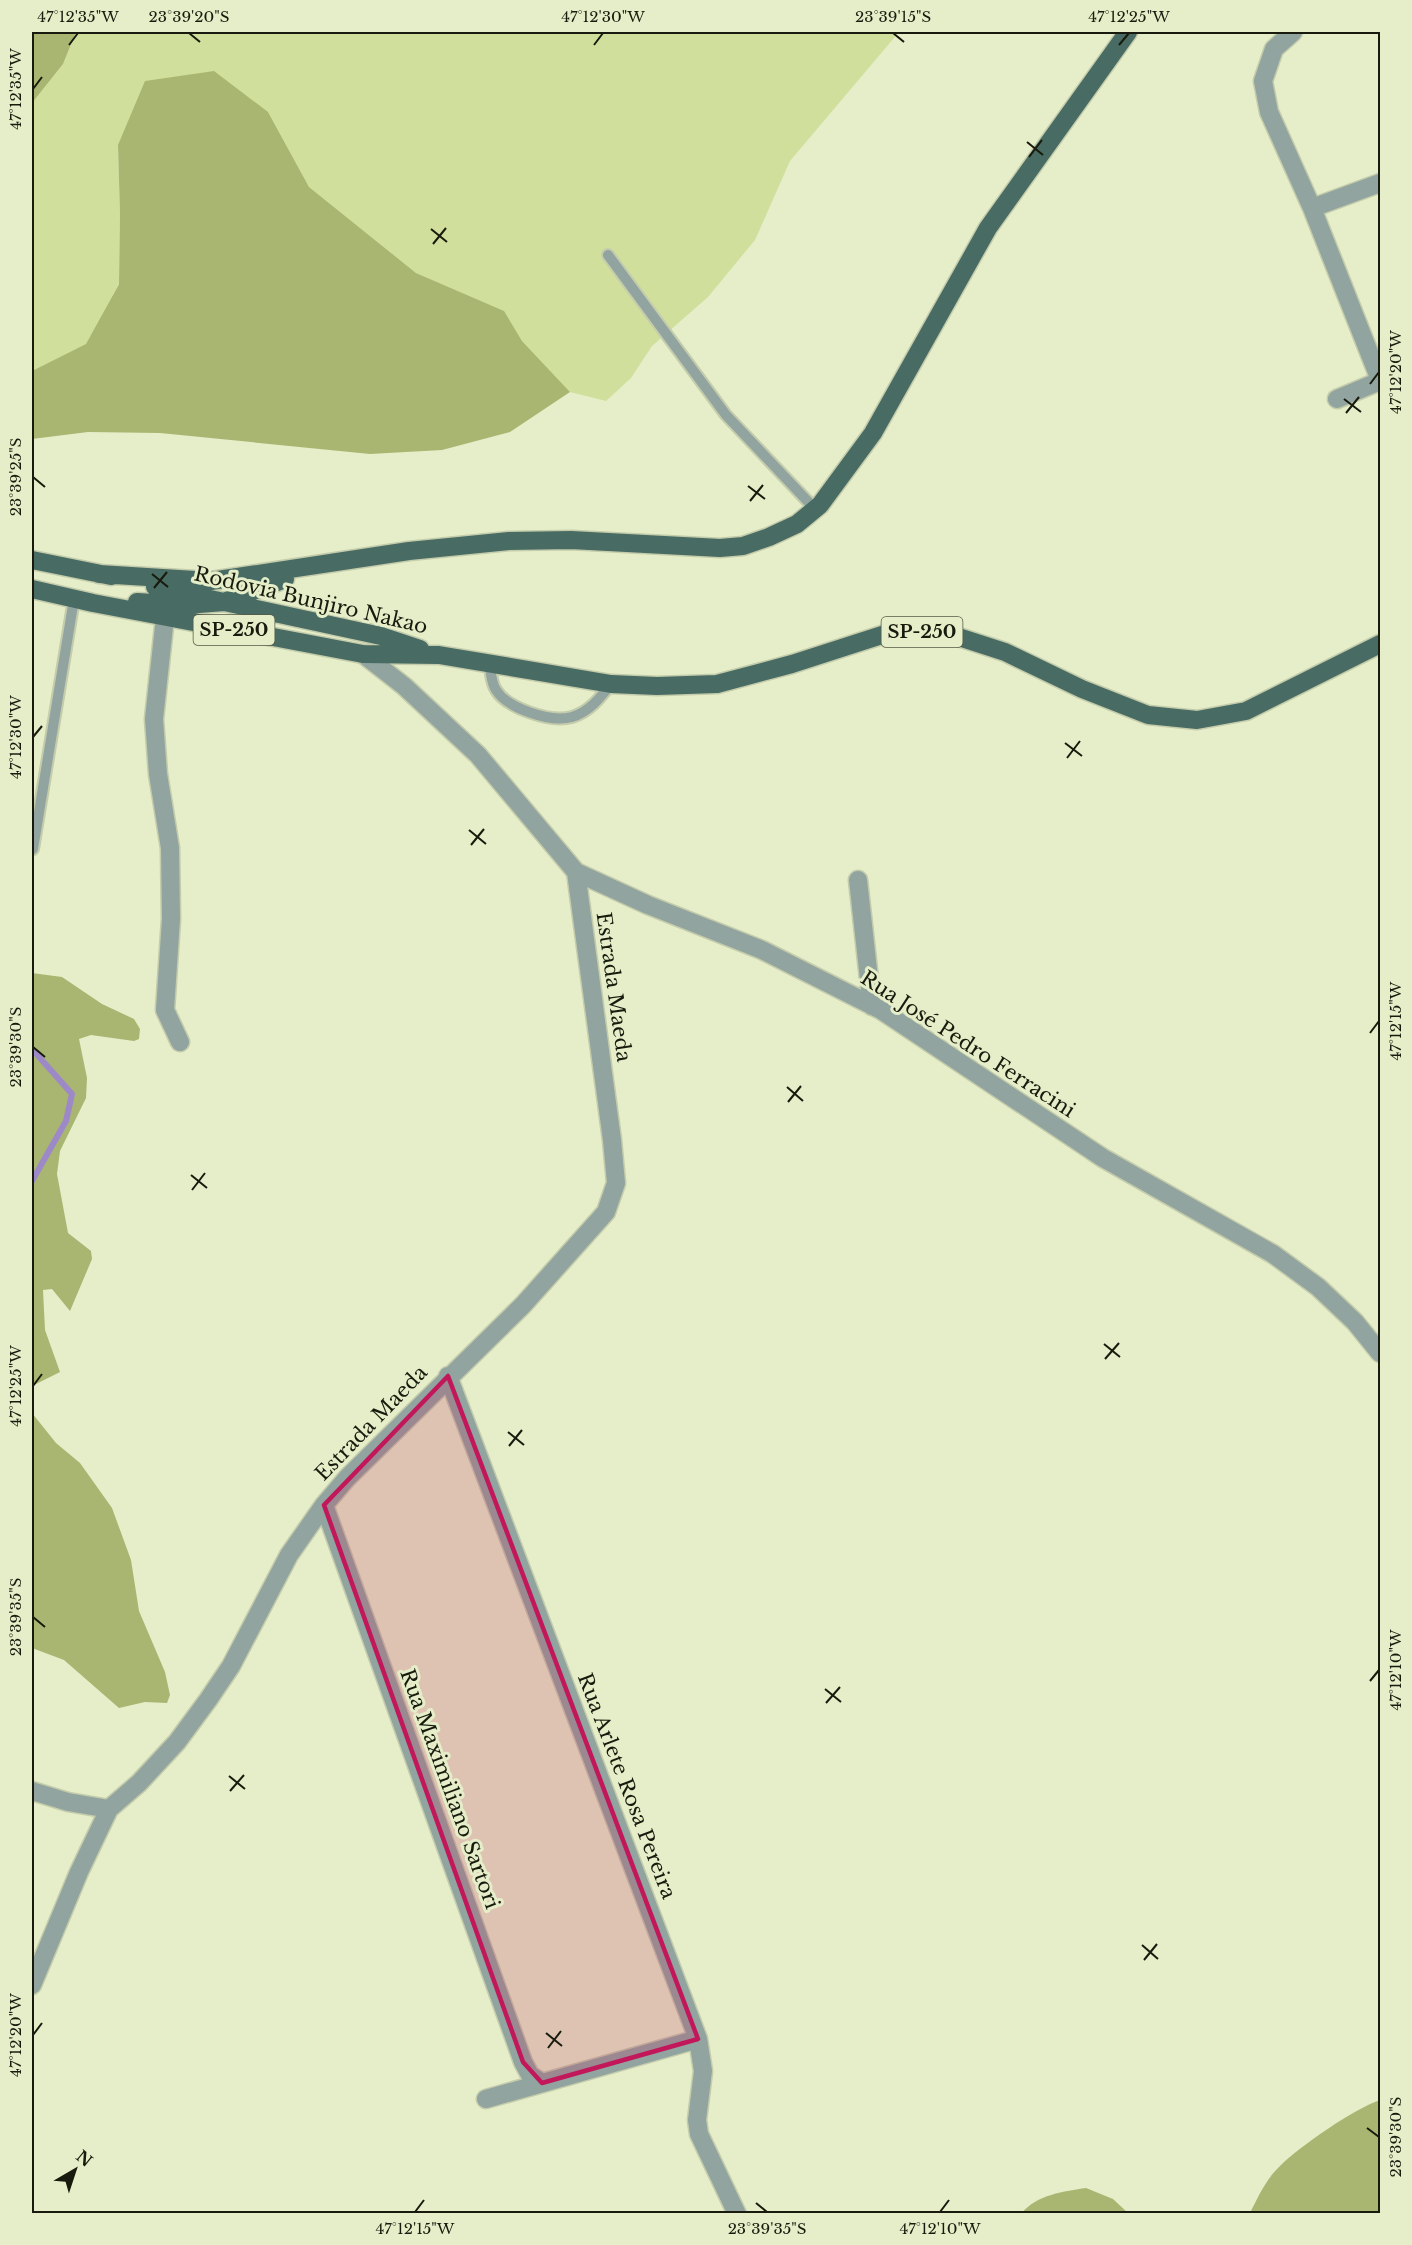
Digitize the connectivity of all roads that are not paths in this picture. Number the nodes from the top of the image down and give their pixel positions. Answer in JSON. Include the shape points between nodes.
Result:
{"nodes":[{"id":1,"x":1128,"y":32,"type":"edge"},
{"id":2,"x":1293,"y":32,"type":"edge"},
{"id":3,"x":1380,"y":183,"type":"edge"},
{"id":4,"x":1312,"y":208,"type":"junction"},
{"id":5,"x":608,"y":255,"type":"dead end"},
{"id":6,"x":1380,"y":380,"type":"edge"},
{"id":7,"x":1337,"y":399,"type":"dead end"},
{"id":8,"x":815,"y":509,"type":"junction"},
{"id":9,"x":32,"y":560,"type":"edge"},
{"id":10,"x":315,"y":568,"type":"junction"},
{"id":11,"x":99,"y":574,"type":"junction"},
{"id":12,"x":32,"y":587,"type":"edge"},
{"id":13,"x":74,"y":599,"type":"junction"},
{"id":14,"x":224,"y":602,"type":"junction"},
{"id":15,"x":165,"y":617,"type":"junction"},
{"id":16,"x":1380,"y":644,"type":"edge"},
{"id":17,"x":363,"y":654,"type":"junction"},
{"id":18,"x":439,"y":655,"type":"junction"},
{"id":19,"x":489,"y":663,"type":"junction"},
{"id":20,"x":610,"y":684,"type":"junction"},
{"id":21,"x":33,"y":849,"type":"edge"},
{"id":22,"x":576,"y":872,"type":"junction"},
{"id":23,"x":858,"y":880,"type":"dead end"},
{"id":24,"x":873,"y":1006,"type":"junction"},
{"id":25,"x":180,"y":1042,"type":"dead end"},
{"id":26,"x":1380,"y":1353,"type":"edge"},
{"id":27,"x":448,"y":1376,"type":"junction"},
{"id":28,"x":324,"y":1504,"type":"junction"},
{"id":29,"x":32,"y":1791,"type":"edge"},
{"id":30,"x":108,"y":1809,"type":"junction"},
{"id":31,"x":32,"y":1985,"type":"edge"},
{"id":32,"x":698,"y":2039,"type":"junction"},
{"id":33,"x":542,"y":2083,"type":"junction"},
{"id":34,"x":486,"y":2099,"type":"dead end"},
{"id":35,"x":737,"y":2214,"type":"edge"}],
"edges":[{"from":1,"to":8,"type":"main road","via":[[988,228],[873,433]]},
{"from":2,"to":4,"type":"street","via":[[1274,49],[1263,81],[1269,112]]},
{"from":3,"to":4,"type":"street"},
{"from":4,"to":6,"type":"street"},
{"from":5,"to":8,"type":"lane","via":[[726,415]]},
{"from":6,"to":7,"type":"street"},
{"from":8,"to":10,"type":"main road","via":[[797,524],[743,546],[571,540],[509,542],[409,551]]},
{"from":9,"to":11,"type":"main road","name":"Rodovia Bunjiro Nakao","number":"SP-250"},
{"from":10,"to":11,"type":"main road","via":[[211,581]]},
{"from":10,"to":14,"type":"main road"},
{"from":11,"to":14,"type":"main road","name":"Rodovia Bunjiro Nakao","number":"SP-250"},
{"from":12,"to":13,"type":"main road","name":"Rodovia Bunjiro Nakao","number":"SP-250"},
{"from":12,"to":14,"type":"main road","via":[[133,602]]},
{"from":13,"to":15,"type":"main road","name":"Rodovia Bunjiro Nakao","number":"SP-250"},
{"from":13,"to":21,"type":"lane"},
{"from":14,"to":18,"type":"main road","name":"Rodovia Bunjiro Nakao","number":"SP-250","via":[[381,636]]},
{"from":15,"to":17,"type":"main road","name":"Rodovia Bunjiro Nakao","number":"SP-250"},
{"from":15,"to":25,"type":"street","via":[[154,719],[170,848],[171,918],[165,1010]]},
{"from":16,"to":20,"type":"main road","name":"Rodovia Bunjiro Nakao","number":"SP-250","via":[[1246,711],[1197,720],[1148,715],[1005,652],[940,631],[885,634],[717,684]]},
{"from":17,"to":18,"type":"main road","name":"Rodovia Bunjiro Nakao","number":"SP-250"},
{"from":17,"to":22,"type":"street","name":"Rua José Pedro Ferracini","via":[[404,686],[478,755]]},
{"from":18,"to":19,"type":"main road","name":"Rodovia Bunjiro Nakao","number":"SP-250"},
{"from":19,"to":20,"type":"main road","name":"Rodovia Bunjiro Nakao","number":"SP-250"},
{"from":19,"to":20,"type":"lane","via":[[494,688],[506,704],[537,715],[570,717],[595,705]]},
{"from":22,"to":24,"type":"street","name":"Rua José Pedro Ferracini","via":[[762,950]]},
{"from":22,"to":27,"type":"street","name":"Estrada Maeda","via":[[616,1183],[606,1212],[589,1233],[499,1329]]},
{"from":23,"to":24,"type":"street"},
{"from":24,"to":26,"type":"street","name":"Rua José Pedro Ferracini","via":[[1094,1152],[1273,1254],[1318,1287],[1355,1322]]},
{"from":27,"to":28,"type":"street","name":"Estrada Maeda"},
{"from":27,"to":32,"type":"street","name":"Rua Arlete Rosa Pereira"},
{"from":28,"to":30,"type":"street","name":"Estrada Maeda","via":[[289,1555],[231,1666],[208,1700],[139,1783]]},
{"from":28,"to":33,"type":"street","name":"Rua Maximiliano Sartori","via":[[523,2062],[530,2075]]},
{"from":29,"to":30,"type":"street"},
{"from":30,"to":31,"type":"street","name":"Estrada Maeda"},
{"from":32,"to":33,"type":"street"},
{"from":32,"to":35,"type":"street","name":"Rua Arlete Rosa Pereira","via":[[703,2071],[699,2134]]},
{"from":33,"to":34,"type":"street"}]}
